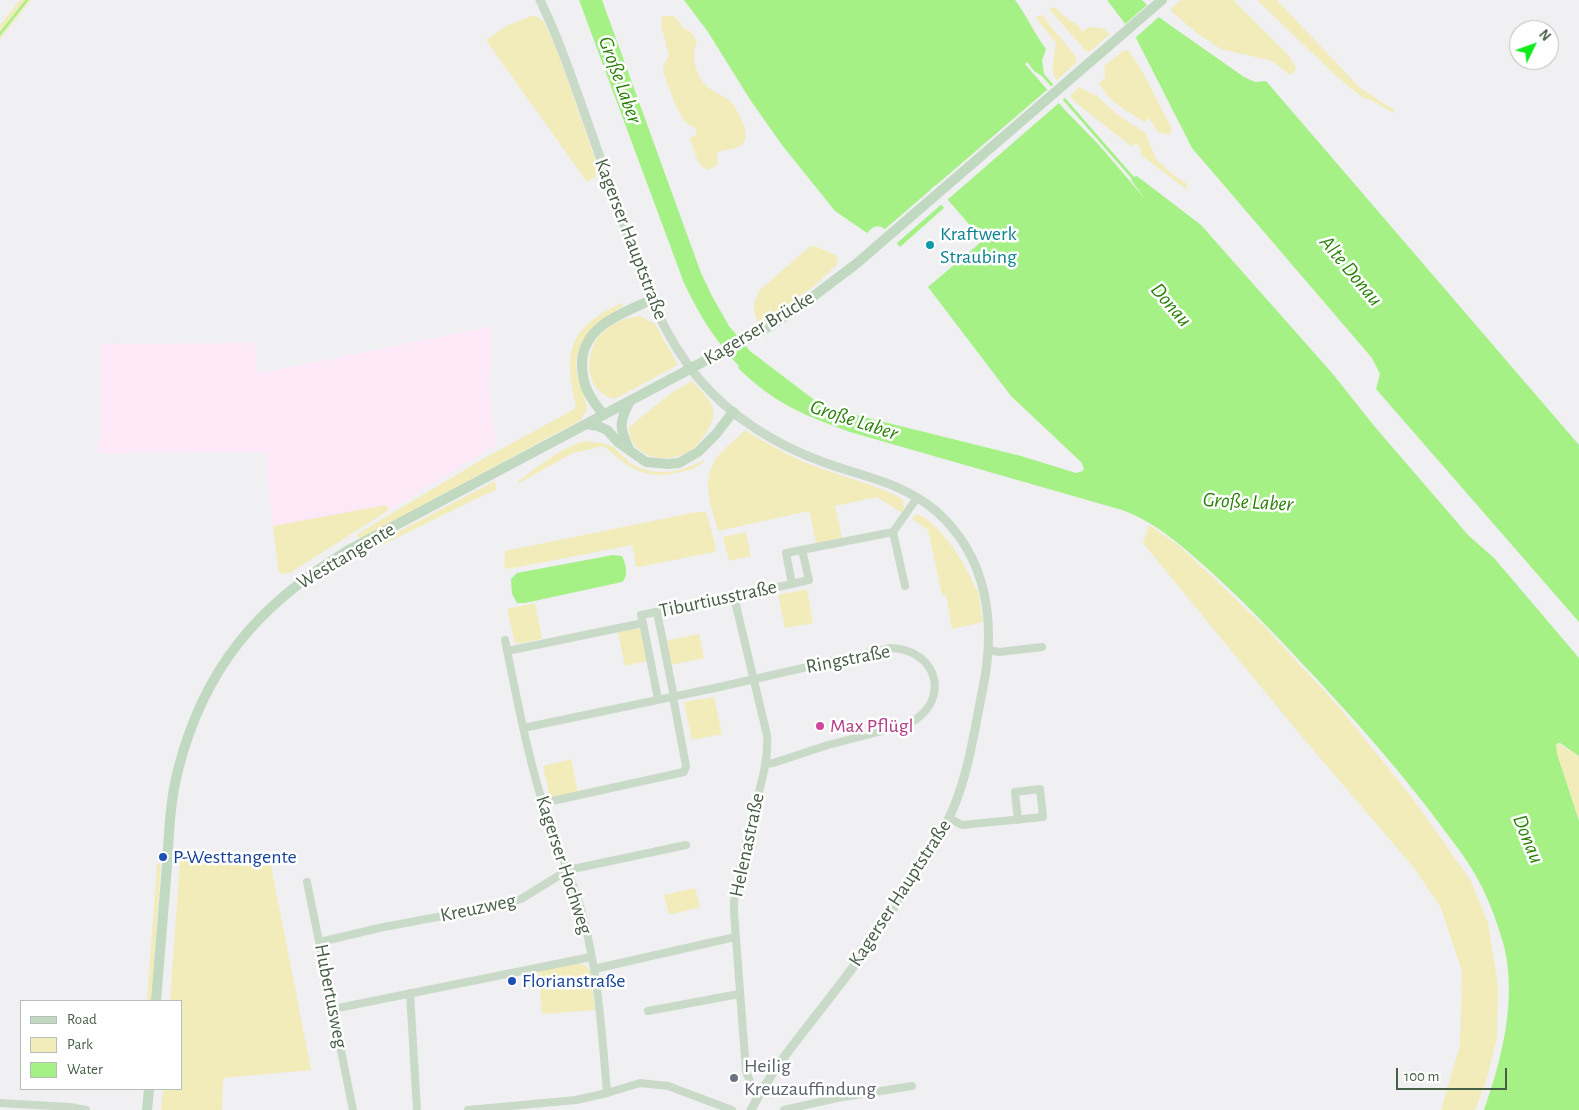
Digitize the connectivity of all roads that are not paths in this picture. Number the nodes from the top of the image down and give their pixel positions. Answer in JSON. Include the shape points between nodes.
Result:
{"nodes":[{"id":1,"x":540,"y":0,"type":"edge"},
{"id":2,"x":1162,"y":0,"type":"edge"},
{"id":3,"x":651,"y":300,"type":"junction"},
{"id":4,"x":631,"y":400,"type":"junction"},
{"id":5,"x":733,"y":412,"type":"junction"},
{"id":6,"x":604,"y":415,"type":"junction"},
{"id":7,"x":586,"y":424,"type":"junction"},
{"id":8,"x":629,"y":449,"type":"junction"},
{"id":9,"x":917,"y":498,"type":"junction"},
{"id":10,"x":893,"y":532,"type":"junction"},
{"id":11,"x":802,"y":550,"type":"junction"},
{"id":12,"x":792,"y":584,"type":"junction"},
{"id":13,"x":905,"y":586,"type":"dead end"},
{"id":14,"x":734,"y":597,"type":"junction"},
{"id":15,"x":657,"y":612,"type":"junction"},
{"id":16,"x":643,"y":623,"type":"junction"},
{"id":17,"x":505,"y":640,"type":"dead end"},
{"id":18,"x":1042,"y":647,"type":"dead end"},
{"id":19,"x":989,"y":650,"type":"junction"},
{"id":20,"x":507,"y":651,"type":"junction"},
{"id":21,"x":754,"y":679,"type":"junction"},
{"id":22,"x":674,"y":697,"type":"junction"},
{"id":23,"x":658,"y":699,"type":"junction"},
{"id":24,"x":523,"y":728,"type":"junction"},
{"id":25,"x":766,"y":764,"type":"junction"},
{"id":26,"x":543,"y":803,"type":"junction"},
{"id":27,"x":949,"y":818,"type":"junction"},
{"id":28,"x":1018,"y":820,"type":"junction"},
{"id":29,"x":686,"y":845,"type":"dead end"},
{"id":30,"x":568,"y":870,"type":"junction"},
{"id":31,"x":307,"y":882,"type":"dead end"},
{"id":32,"x":735,"y":937,"type":"junction"},
{"id":33,"x":320,"y":942,"type":"junction"},
{"id":34,"x":591,"y":957,"type":"junction"},
{"id":35,"x":594,"y":969,"type":"junction"},
{"id":36,"x":410,"y":993,"type":"junction"},
{"id":37,"x":739,"y":994,"type":"junction"},
{"id":38,"x":156,"y":1000,"type":"edge"},
{"id":39,"x":333,"y":1009,"type":"junction"},
{"id":40,"x":648,"y":1011,"type":"dead end"},
{"id":41,"x":912,"y":1086,"type":"dead end"},
{"id":42,"x":149,"y":1090,"type":"edge"},
{"id":43,"x":608,"y":1093,"type":"junction"},
{"id":44,"x":760,"y":1093,"type":"junction"},
{"id":45,"x":564,"y":1101,"type":"junction"},
{"id":46,"x":0,"y":1103,"type":"edge"},
{"id":47,"x":753,"y":1109,"type":"edge"},
{"id":48,"x":86,"y":1110,"type":"edge"},
{"id":49,"x":147,"y":1110,"type":"edge"},
{"id":50,"x":354,"y":1110,"type":"edge"},
{"id":51,"x":417,"y":1110,"type":"edge"},
{"id":52,"x":468,"y":1110,"type":"edge"},
{"id":53,"x":564,"y":1110,"type":"edge"},
{"id":54,"x":732,"y":1110,"type":"edge"},
{"id":55,"x":784,"y":1110,"type":"edge"}],
"edges":[{"from":1,"to":3,"type":"street","name":"Kagerser Hauptstraße","via":[[562,49]]},
{"from":2,"to":4,"type":"main road","name":"Kagerser Brücke","bridge":true,"via":[[823,290],[766,328]]},
{"from":3,"to":5,"type":"street","name":"Kagerser Hauptstraße","via":[[685,362]]},
{"from":3,"to":6,"type":"main road","via":[[608,321],[590,337],[586,346],[584,380],[587,391]]},
{"from":4,"to":6,"type":"main road","name":"Westtangente"},
{"from":4,"to":8,"type":"main road","via":[[621,423]]},
{"from":5,"to":8,"type":"main road","via":[[698,452],[679,463],[646,462]]},
{"from":5,"to":9,"type":"street","name":"Kagerser Hauptstraße","via":[[763,434],[800,453],[880,480]]},
{"from":6,"to":7,"type":"main road","name":"Westtangente"},
{"from":7,"to":8,"type":"main road","via":[[607,430]]},
{"from":7,"to":38,"type":"main road","name":"Westtangente","via":[[347,551],[307,577],[241,639],[222,665],[195,718],[178,772],[170,825]]},
{"from":9,"to":10,"type":"street"},
{"from":9,"to":19,"type":"street","name":"Kagerser Hauptstraße","via":[[936,511],[953,529],[974,562],[987,604]]},
{"from":10,"to":11,"type":"street","name":"Tiburtiusstraße"},
{"from":10,"to":13,"type":"street"},
{"from":11,"to":12,"type":"street","name":"Tiburtiusstraße","via":[[786,554]]},
{"from":11,"to":12,"type":"street","name":"Tiburtiusstraße","via":[[808,580]]},
{"from":12,"to":14,"type":"street","name":"Tiburtiusstraße"},
{"from":14,"to":15,"type":"street","name":"Tiburtiusstraße"},
{"from":14,"to":21,"type":"street","name":"Helenastraße"},
{"from":15,"to":16,"type":"street","name":"Tiburtiusstraße","via":[[641,615]]},
{"from":15,"to":22,"type":"street"},
{"from":16,"to":20,"type":"street","name":"Tiburtiusstraße"},
{"from":16,"to":23,"type":"street"},
{"from":17,"to":20,"type":"street","name":"Kagerser Hochweg"},
{"from":18,"to":19,"type":"street","via":[[999,652]]},
{"from":19,"to":27,"type":"street","name":"Kagerser Hauptstraße","via":[[965,770]]},
{"from":20,"to":24,"type":"street","name":"Kagerser Hochweg"},
{"from":21,"to":22,"type":"street","name":"Ringstraße"},
{"from":21,"to":25,"type":"street","name":"Helenastraße","via":[[768,735]]},
{"from":21,"to":25,"type":"street","name":"Ringstraße","via":[[892,648],[921,658],[933,673],[935,683],[931,704],[918,720]]},
{"from":22,"to":23,"type":"street","name":"Ringstraße"},
{"from":22,"to":26,"type":"street","via":[[686,766],[684,772]]},
{"from":23,"to":24,"type":"street","name":"Ringstraße"},
{"from":24,"to":26,"type":"street","name":"Kagerser Hochweg"},
{"from":25,"to":32,"type":"street","name":"Helenastraße","via":[[734,902]]},
{"from":26,"to":30,"type":"street","name":"Kagerser Hochweg"},
{"from":27,"to":28,"type":"street","via":[[962,825]]},
{"from":27,"to":44,"type":"street","name":"Kagerser Hauptstraße","via":[[854,967],[774,1070]]},
{"from":28,"to":28,"type":"street","via":[[1015,792],[1040,789],[1043,817]]},
{"from":29,"to":30,"type":"street","name":"Kreuzweg"},
{"from":30,"to":33,"type":"street","name":"Kreuzweg","via":[[521,900]]},
{"from":30,"to":34,"type":"street","name":"Kagerser Hochweg","via":[[582,912]]},
{"from":31,"to":33,"type":"street","name":"Hubertusweg"},
{"from":32,"to":35,"type":"street"},
{"from":32,"to":37,"type":"street","name":"Helenastraße"},
{"from":33,"to":39,"type":"street","name":"Hubertusweg"},
{"from":34,"to":35,"type":"street","name":"Kagerser Hochweg"},
{"from":34,"to":36,"type":"street"},
{"from":35,"to":43,"type":"street","name":"Kagerser Hochweg"},
{"from":36,"to":39,"type":"street"},
{"from":36,"to":51,"type":"street"},
{"from":37,"to":40,"type":"street"},
{"from":37,"to":44,"type":"street","name":"Helenastraße","via":[[746,1071]]},
{"from":39,"to":50,"type":"street","name":"Hubertusweg"},
{"from":41,"to":55,"type":"street"},
{"from":42,"to":49,"type":"main road"},
{"from":43,"to":45,"type":"street"},
{"from":43,"to":54,"type":"street","via":[[632,1084],[649,1083],[682,1090]]},
{"from":44,"to":47,"type":"street","name":"Kagerser Hauptstraße"},
{"from":45,"to":52,"type":"street"},
{"from":45,"to":53,"type":"street"},
{"from":46,"to":48,"type":"street","via":[[70,1106]]}]}
